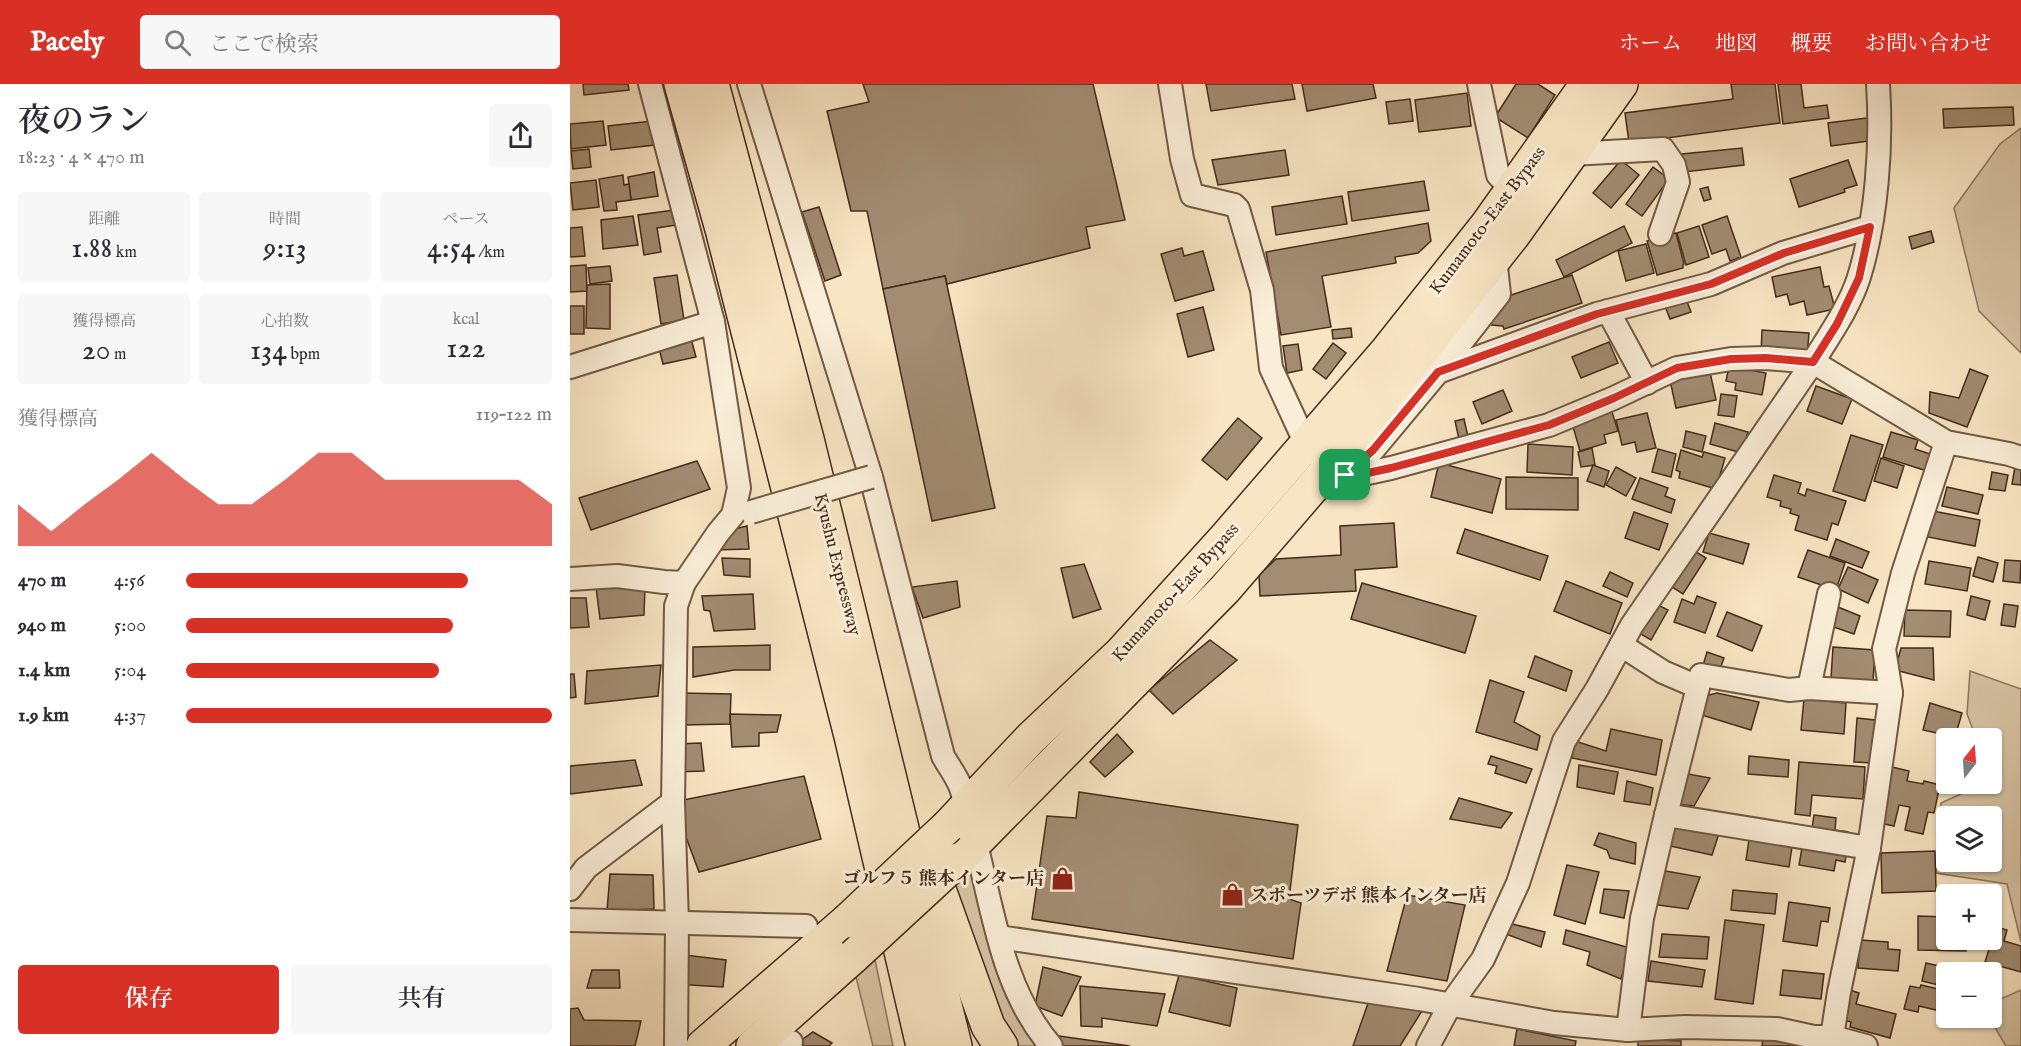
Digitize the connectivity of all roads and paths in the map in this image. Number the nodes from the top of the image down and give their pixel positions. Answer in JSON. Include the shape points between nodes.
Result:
{"nodes":[{"id":1,"x":650,"y":84,"type":"edge"},
{"id":2,"x":681,"y":84,"type":"edge"},
{"id":3,"x":712,"y":84,"type":"edge"},
{"id":4,"x":749,"y":84,"type":"edge"},
{"id":5,"x":1170,"y":84,"type":"edge"},
{"id":6,"x":1479,"y":84,"type":"edge"},
{"id":7,"x":1587,"y":84,"type":"edge"},
{"id":8,"x":1621,"y":84,"type":"edge"},
{"id":9,"x":1878,"y":84,"type":"edge"},
{"id":10,"x":1571,"y":154,"type":"junction"},
{"id":11,"x":1512,"y":190,"type":"junction"},
{"id":12,"x":1870,"y":227,"type":"junction"},
{"id":13,"x":1660,"y":234,"type":"dead end"},
{"id":14,"x":1495,"y":258,"type":"junction"},
{"id":15,"x":1608,"y":311,"type":"junction"},
{"id":16,"x":713,"y":322,"type":"junction"},
{"id":17,"x":1813,"y":362,"type":"junction"},
{"id":18,"x":570,"y":367,"type":"edge"},
{"id":19,"x":1438,"y":372,"type":"junction"},
{"id":20,"x":1647,"y":383,"type":"junction"},
{"id":21,"x":807,"y":439,"type":"junction"},
{"id":22,"x":1946,"y":442,"type":"junction"},
{"id":23,"x":1306,"y":444,"type":"junction"},
{"id":24,"x":2021,"y":458,"type":"edge"},
{"id":25,"x":1338,"y":471,"type":"junction"},
{"id":26,"x":872,"y":477,"type":"junction"},
{"id":27,"x":742,"y":514,"type":"junction"},
{"id":28,"x":570,"y":579,"type":"edge"},
{"id":29,"x":684,"y":583,"type":"junction"},
{"id":30,"x":1829,"y":594,"type":"dead end"},
{"id":31,"x":1621,"y":645,"type":"junction"},
{"id":32,"x":1698,"y":687,"type":"junction"},
{"id":33,"x":1809,"y":688,"type":"junction"},
{"id":34,"x":1891,"y":693,"type":"junction"},
{"id":35,"x":673,"y":802,"type":"junction"},
{"id":36,"x":1666,"y":814,"type":"junction"},
{"id":37,"x":957,"y":817,"type":"junction"},
{"id":38,"x":1869,"y":849,"type":"junction"},
{"id":39,"x":967,"y":852,"type":"junction"},
{"id":40,"x":570,"y":889,"type":"edge"},
{"id":41,"x":570,"y":920,"type":"edge"},
{"id":42,"x":677,"y":922,"type":"junction"},
{"id":43,"x":806,"y":926,"type":"dead end"},
{"id":44,"x":999,"y":937,"type":"junction"},
{"id":45,"x":1450,"y":1005,"type":"junction"},
{"id":46,"x":1628,"y":1030,"type":"junction"},
{"id":47,"x":1820,"y":1040,"type":"edge"},
{"id":48,"x":676,"y":1046,"type":"edge"},
{"id":49,"x":703,"y":1046,"type":"edge"},
{"id":50,"x":753,"y":1046,"type":"edge"},
{"id":51,"x":923,"y":1046,"type":"edge"},
{"id":52,"x":955,"y":1046,"type":"edge"},
{"id":53,"x":1001,"y":1046,"type":"edge"},
{"id":54,"x":1051,"y":1046,"type":"edge"},
{"id":55,"x":1428,"y":1046,"type":"edge"},
{"id":56,"x":1866,"y":1046,"type":"edge"}],
"edges":[{"from":1,"to":16,"type":"street"},
{"from":2,"to":51,"type":"highway","name":"Kyushu Expressway","via":[[722,229],[848,725]]},
{"from":3,"to":21,"type":"highway","name":"Kyushu Expressway"},
{"from":4,"to":26,"type":"street"},
{"from":5,"to":23,"type":"street","via":[[1192,195],[1238,209],[1262,290],[1271,368]]},
{"from":6,"to":11,"type":"street","via":[[1498,175]]},
{"from":7,"to":11,"type":"highway","name":"Kumamoto-East Bypass"},
{"from":8,"to":10,"type":"highway","name":"Kumamoto-East Bypass"},
{"from":9,"to":12,"type":"street","via":[[1880,149]]},
{"from":10,"to":13,"type":"street","via":[[1663,148],[1674,165],[1678,182]]},
{"from":10,"to":14,"type":"highway","name":"Kumamoto-East Bypass"},
{"from":11,"to":23,"type":"highway","name":"Kumamoto-East Bypass","via":[[1387,351]]},
{"from":12,"to":15,"type":"street","via":[[1784,253],[1711,284]]},
{"from":12,"to":17,"type":"street","via":[[1859,278]]},
{"from":14,"to":19,"type":"street","via":[[1499,294]]},
{"from":14,"to":25,"type":"highway","name":"Kumamoto-East Bypass"},
{"from":15,"to":19,"type":"street"},
{"from":15,"to":20,"type":"street"},
{"from":16,"to":18,"type":"street"},
{"from":16,"to":27,"type":"street"},
{"from":17,"to":20,"type":"street","via":[[1731,359],[1677,368]]},
{"from":17,"to":22,"type":"street"},
{"from":17,"to":31,"type":"street"},
{"from":19,"to":25,"type":"street","via":[[1373,450]]},
{"from":20,"to":25,"type":"street","via":[[1549,425],[1391,468],[1349,477]]},
{"from":21,"to":52,"type":"highway","name":"Kyushu Expressway"},
{"from":21,"to":53,"type":"highway","via":[[931,868],[988,1026]]},
{"from":22,"to":24,"type":"street"},
{"from":22,"to":34,"type":"street","via":[[1903,573],[1884,649]]},
{"from":23,"to":25,"type":"street"},
{"from":23,"to":37,"type":"highway","name":"Kumamoto-East Bypass","via":[[1120,653],[1031,738]]},
{"from":25,"to":39,"type":"highway","name":"Kumamoto-East Bypass"},
{"from":26,"to":27,"type":"street","bridge":true},
{"from":26,"to":37,"type":"street","via":[[943,756],[961,788]]},
{"from":27,"to":29,"type":"street","via":[[718,533]]},
{"from":28,"to":29,"type":"street","via":[[617,576]]},
{"from":29,"to":35,"type":"street","via":[[676,606]]},
{"from":30,"to":33,"type":"street"},
{"from":31,"to":32,"type":"street","via":[[1663,672]]},
{"from":31,"to":45,"type":"street","via":[[1564,741],[1518,884],[1483,959]]},
{"from":32,"to":33,"type":"street","via":[[1701,675],[1789,690]]},
{"from":32,"to":36,"type":"street"},
{"from":33,"to":34,"type":"street"},
{"from":34,"to":38,"type":"street"},
{"from":35,"to":40,"type":"street","via":[[586,868]]},
{"from":35,"to":42,"type":"street"},
{"from":36,"to":38,"type":"street"},
{"from":36,"to":46,"type":"street","via":[[1642,918]]},
{"from":37,"to":39,"type":"street"},
{"from":37,"to":49,"type":"highway","name":"Kumamoto-East Bypass","bridge":true,"via":[[847,921]]},
{"from":38,"to":47,"type":"street","via":[[1839,992]]},
{"from":39,"to":44,"type":"street"},
{"from":39,"to":50,"type":"highway","name":"Kumamoto-East Bypass","bridge":true},
{"from":41,"to":42,"type":"street"},
{"from":42,"to":43,"type":"street"},
{"from":42,"to":48,"type":"street"},
{"from":44,"to":45,"type":"street"},
{"from":44,"to":54,"type":"street","via":[[1016,994]]},
{"from":45,"to":46,"type":"street","via":[[1554,1023]]},
{"from":45,"to":55,"type":"street"},
{"from":46,"to":47,"type":"street","via":[[1777,1029]]},
{"from":47,"to":56,"type":"street"}]}
